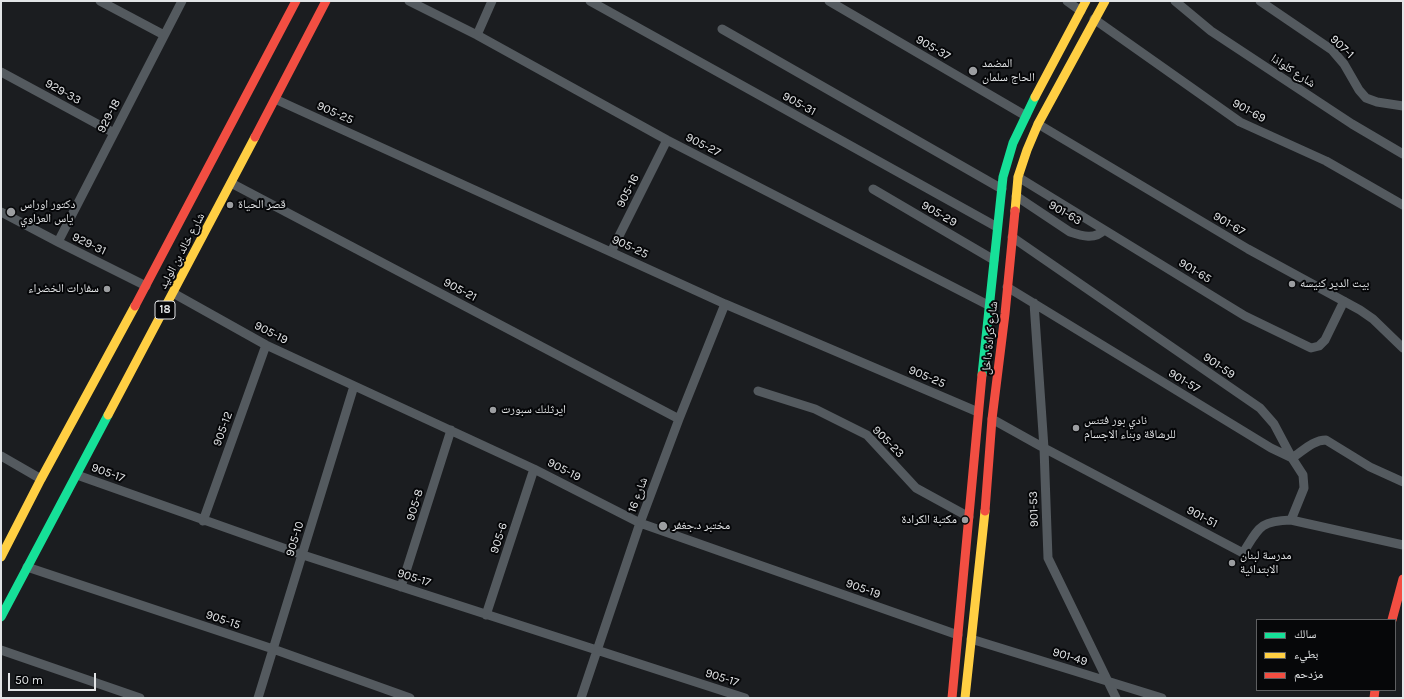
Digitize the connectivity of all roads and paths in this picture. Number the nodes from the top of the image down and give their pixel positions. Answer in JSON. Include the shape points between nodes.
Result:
{"nodes":[{"id":1,"x":100,"y":1,"type":"edge"},
{"id":2,"x":182,"y":1,"type":"edge"},
{"id":3,"x":296,"y":1,"type":"edge"},
{"id":4,"x":326,"y":1,"type":"edge"},
{"id":5,"x":409,"y":1,"type":"edge"},
{"id":6,"x":492,"y":1,"type":"edge"},
{"id":7,"x":590,"y":1,"type":"edge"},
{"id":8,"x":829,"y":1,"type":"edge"},
{"id":9,"x":1067,"y":1,"type":"edge"},
{"id":10,"x":1086,"y":1,"type":"edge"},
{"id":11,"x":1105,"y":1,"type":"edge"},
{"id":12,"x":1175,"y":1,"type":"edge"},
{"id":13,"x":1260,"y":1,"type":"edge"},
{"id":14,"x":1081,"y":11,"type":"junction"},
{"id":15,"x":1094,"y":19,"type":"junction"},
{"id":16,"x":722,"y":29,"type":"dead end"},
{"id":17,"x":164,"y":35,"type":"junction"},
{"id":18,"x":477,"y":35,"type":"junction"},
{"id":19,"x":1,"y":72,"type":"edge"},
{"id":20,"x":275,"y":99,"type":"junction"},
{"id":21,"x":1403,"y":106,"type":"edge"},
{"id":22,"x":1026,"y":116,"type":"junction"},
{"id":23,"x":1038,"y":124,"type":"junction"},
{"id":24,"x":114,"y":133,"type":"junction"},
{"id":25,"x":667,"y":140,"type":"junction"},
{"id":26,"x":1403,"y":154,"type":"edge"},
{"id":27,"x":1018,"y":177,"type":"junction"},
{"id":28,"x":231,"y":183,"type":"junction"},
{"id":29,"x":872,"y":189,"type":"dead end"},
{"id":30,"x":1002,"y":189,"type":"junction"},
{"id":31,"x":1016,"y":196,"type":"junction"},
{"id":32,"x":1403,"y":205,"type":"edge"},
{"id":33,"x":1,"y":212,"type":"edge"},
{"id":34,"x":997,"y":227,"type":"junction"},
{"id":35,"x":1104,"y":230,"type":"junction"},
{"id":36,"x":1012,"y":237,"type":"junction"},
{"id":37,"x":58,"y":242,"type":"junction"},
{"id":38,"x":611,"y":252,"type":"junction"},
{"id":39,"x":994,"y":260,"type":"junction"},
{"id":40,"x":146,"y":286,"type":"junction"},
{"id":41,"x":1008,"y":286,"type":"junction"},
{"id":42,"x":174,"y":293,"type":"junction"},
{"id":43,"x":1344,"y":301,"type":"junction"},
{"id":44,"x":1034,"y":303,"type":"junction"},
{"id":45,"x":725,"y":304,"type":"junction"},
{"id":46,"x":990,"y":306,"type":"junction"},
{"id":47,"x":266,"y":345,"type":"junction"},
{"id":48,"x":1403,"y":348,"type":"edge"},
{"id":49,"x":354,"y":386,"type":"junction"},
{"id":50,"x":758,"y":391,"type":"dead end"},
{"id":51,"x":978,"y":412,"type":"junction"},
{"id":52,"x":679,"y":419,"type":"junction"},
{"id":53,"x":992,"y":419,"type":"junction"},
{"id":54,"x":451,"y":430,"type":"junction"},
{"id":55,"x":1044,"y":448,"type":"junction"},
{"id":56,"x":1,"y":456,"type":"edge"},
{"id":57,"x":1292,"y":458,"type":"junction"},
{"id":58,"x":534,"y":469,"type":"junction"},
{"id":59,"x":77,"y":475,"type":"junction"},
{"id":60,"x":41,"y":479,"type":"junction"},
{"id":61,"x":1403,"y":482,"type":"edge"},
{"id":62,"x":969,"y":517,"type":"junction"},
{"id":63,"x":1291,"y":520,"type":"junction"},
{"id":64,"x":203,"y":521,"type":"junction"},
{"id":65,"x":640,"y":523,"type":"junction"},
{"id":66,"x":1403,"y":545,"type":"edge"},
{"id":67,"x":302,"y":555,"type":"junction"},
{"id":68,"x":1,"y":557,"type":"edge"},
{"id":69,"x":27,"y":567,"type":"junction"},
{"id":70,"x":1403,"y":579,"type":"edge"},
{"id":71,"x":402,"y":587,"type":"junction"},
{"id":72,"x":486,"y":615,"type":"junction"},
{"id":73,"x":1,"y":617,"type":"edge"},
{"id":74,"x":1392,"y":619,"type":"edge"},
{"id":75,"x":958,"y":635,"type":"junction"},
{"id":76,"x":971,"y":639,"type":"junction"},
{"id":77,"x":1,"y":650,"type":"edge"},
{"id":78,"x":273,"y":650,"type":"junction"},
{"id":79,"x":596,"y":651,"type":"junction"},
{"id":80,"x":1107,"y":681,"type":"junction"},
{"id":81,"x":140,"y":698,"type":"edge"},
{"id":82,"x":258,"y":698,"type":"edge"},
{"id":83,"x":410,"y":698,"type":"edge"},
{"id":84,"x":581,"y":698,"type":"edge"},
{"id":85,"x":745,"y":698,"type":"edge"},
{"id":86,"x":952,"y":698,"type":"edge"},
{"id":87,"x":965,"y":698,"type":"edge"},
{"id":88,"x":1116,"y":698,"type":"edge"},
{"id":89,"x":1162,"y":698,"type":"edge"}],
"edges":[{"from":1,"to":17,"type":"street"},
{"from":2,"to":17,"type":"street","name":"929-18"},
{"from":3,"to":40,"type":"main road","name":"شارع خالد بن الوليد","number":"18"},
{"from":4,"to":20,"type":"main road","name":"شارع خالد بن الوليد","number":"18"},
{"from":5,"to":18,"type":"street","name":"905-27"},
{"from":6,"to":18,"type":"street"},
{"from":7,"to":34,"type":"street","name":"905-31"},
{"from":8,"to":22,"type":"street","name":"905-37"},
{"from":9,"to":14,"type":"street"},
{"from":10,"to":14,"type":"main road","name":"شارع كرادة داخل"},
{"from":11,"to":15,"type":"main road","name":"شارع كرادة داخل"},
{"from":12,"to":26,"type":"street","name":"شارع كلواذا","via":[[1211,31],[1352,124]]},
{"from":13,"to":21,"type":"street","name":"907-1","via":[[1332,50],[1366,98]]},
{"from":14,"to":22,"type":"main road","name":"شارع كرادة داخل"},
{"from":15,"to":23,"type":"main road","name":"شارع كرادة داخل"},
{"from":15,"to":32,"type":"street","name":"901-69","via":[[1240,122],[1326,161]]},
{"from":16,"to":30,"type":"street"},
{"from":17,"to":24,"type":"street","name":"929-18"},
{"from":18,"to":25,"type":"street","name":"905-27"},
{"from":19,"to":24,"type":"street","name":"929-33"},
{"from":20,"to":28,"type":"main road","name":"شارع خالد بن الوليد","number":"18"},
{"from":20,"to":38,"type":"street","name":"905-25"},
{"from":22,"to":30,"type":"main road","name":"شارع كرادة داخل","via":[[1013,143]]},
{"from":23,"to":27,"type":"main road","name":"شارع كرادة داخل"},
{"from":23,"to":43,"type":"street","name":"901-67","via":[[1248,249]]},
{"from":24,"to":37,"type":"street","name":"929-18"},
{"from":25,"to":38,"type":"street","name":"905-16"},
{"from":25,"to":46,"type":"street","name":"905-27"},
{"from":27,"to":31,"type":"main road","name":"شارع كرادة داخل"},
{"from":27,"to":35,"type":"street","name":"901-65"},
{"from":28,"to":42,"type":"main road","name":"شارع خالد بن الوليد","number":"18"},
{"from":28,"to":52,"type":"street","name":"905-21"},
{"from":29,"to":39,"type":"street","name":"905-29"},
{"from":30,"to":34,"type":"main road","name":"شارع كرادة داخل"},
{"from":31,"to":35,"type":"street","name":"901-63","via":[[1077,235],[1091,237],[1099,235]]},
{"from":31,"to":36,"type":"main road","name":"شارع كرادة داخل"},
{"from":33,"to":37,"type":"street","name":"929-31"},
{"from":34,"to":39,"type":"main road","name":"شارع كرادة داخل"},
{"from":35,"to":43,"type":"street","name":"901-65","via":[[1245,316],[1311,348],[1319,346],[1325,340]]},
{"from":36,"to":41,"type":"main road","name":"شارع كرادة داخل"},
{"from":36,"to":57,"type":"street","name":"901-59","via":[[1260,408],[1274,424]]},
{"from":37,"to":40,"type":"street","name":"929-31"},
{"from":38,"to":45,"type":"street","name":"905-25"},
{"from":39,"to":46,"type":"main road","name":"شارع كرادة داخل"},
{"from":40,"to":60,"type":"main road","name":"شارع خالد بن الوليد","number":"18"},
{"from":41,"to":44,"type":"street","name":"901-57"},
{"from":41,"to":53,"type":"main road","name":"شارع كرادة داخل"},
{"from":42,"to":47,"type":"street","name":"905-19"},
{"from":42,"to":59,"type":"main road","name":"شارع خالد بن الوليد","number":"18"},
{"from":43,"to":48,"type":"street","name":"901-67","via":[[1373,319]]},
{"from":44,"to":55,"type":"street","name":"901-53"},
{"from":44,"to":57,"type":"street","name":"901-57","via":[[1271,448]]},
{"from":45,"to":51,"type":"street","name":"905-25"},
{"from":45,"to":52,"type":"street","name":"شارع 16"},
{"from":46,"to":51,"type":"main road","name":"شارع كرادة داخل"},
{"from":47,"to":49,"type":"street","name":"905-19"},
{"from":47,"to":64,"type":"street","name":"905-12"},
{"from":49,"to":54,"type":"street","name":"905-19"},
{"from":49,"to":67,"type":"street","name":"905-10"},
{"from":50,"to":62,"type":"street","name":"905-23","via":[[815,409],[867,435],[916,488]]},
{"from":51,"to":62,"type":"main road","name":"شارع كرادة داخل"},
{"from":52,"to":65,"type":"street","name":"شارع 16"},
{"from":53,"to":55,"type":"street","name":"901-51"},
{"from":53,"to":76,"type":"main road","name":"شارع كرادة داخل","via":[[984,525]]},
{"from":54,"to":58,"type":"street","name":"905-19"},
{"from":54,"to":71,"type":"street","name":"905-8"},
{"from":55,"to":63,"type":"street","name":"901-51","via":[[1243,553],[1262,526],[1275,521]]},
{"from":55,"to":80,"type":"street","name":"901-53","via":[[1048,558]]},
{"from":56,"to":60,"type":"street"},
{"from":57,"to":61,"type":"street","via":[[1314,443],[1326,440],[1370,468]]},
{"from":57,"to":63,"type":"street","name":"901-57","via":[[1304,475],[1304,488]]},
{"from":58,"to":65,"type":"street","name":"905-19"},
{"from":58,"to":72,"type":"street","name":"905-6"},
{"from":59,"to":64,"type":"street","name":"905-17"},
{"from":59,"to":69,"type":"main road","name":"شارع خالد بن الوليد","number":"18"},
{"from":60,"to":68,"type":"main road","name":"شارع خالد بن الوليد","number":"18"},
{"from":62,"to":75,"type":"main road","name":"شارع كرادة داخل"},
{"from":63,"to":66,"type":"street","name":"901-51"},
{"from":64,"to":67,"type":"street","name":"905-17"},
{"from":65,"to":75,"type":"street","name":"905-19"},
{"from":65,"to":79,"type":"street","name":"شارع 16"},
{"from":67,"to":71,"type":"street","name":"905-17"},
{"from":67,"to":78,"type":"street","name":"905-10"},
{"from":69,"to":73,"type":"main road","name":"شارع خالد بن الوليد","number":"18"},
{"from":69,"to":78,"type":"street","name":"905-15"},
{"from":70,"to":74,"type":"main road"},
{"from":71,"to":72,"type":"street","name":"905-17"},
{"from":72,"to":79,"type":"street","name":"905-17"},
{"from":75,"to":86,"type":"main road","name":"شارع كرادة داخل"},
{"from":76,"to":80,"type":"street","name":"901-49"},
{"from":76,"to":87,"type":"main road","name":"شارع كرادة داخل"},
{"from":77,"to":81,"type":"street"},
{"from":78,"to":82,"type":"street","name":"905-10"},
{"from":78,"to":83,"type":"street","name":"905-15"},
{"from":79,"to":84,"type":"street","name":"شارع 16"},
{"from":79,"to":85,"type":"street","name":"905-17"},
{"from":80,"to":88,"type":"street","name":"901-53"},
{"from":80,"to":89,"type":"street","name":"901-49"}]}
